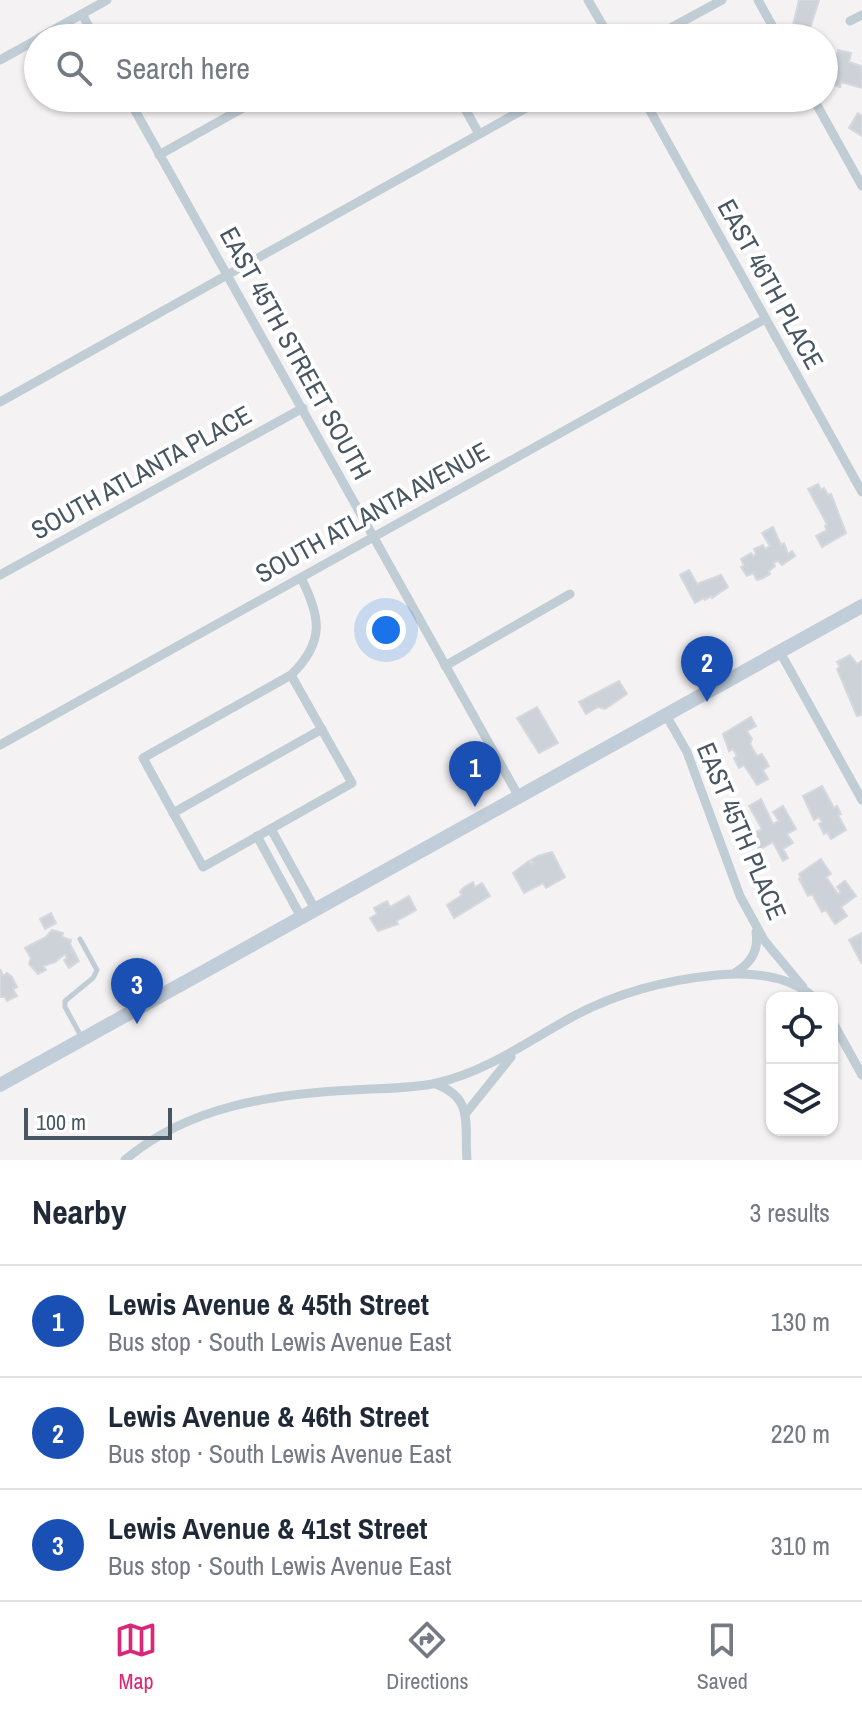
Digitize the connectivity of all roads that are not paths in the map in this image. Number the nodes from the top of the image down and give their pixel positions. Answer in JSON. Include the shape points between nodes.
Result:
{"nodes":[{"id":1,"x":107,"y":0,"type":"edge"},
{"id":2,"x":588,"y":0,"type":"edge"},
{"id":3,"x":722,"y":0,"type":"edge"},
{"id":4,"x":758,"y":0,"type":"edge"},
{"id":5,"x":82,"y":14,"type":"junction"},
{"id":6,"x":862,"y":15,"type":"edge"},
{"id":7,"x":850,"y":21,"type":"dead end"},
{"id":8,"x":64,"y":24,"type":"edge"},
{"id":9,"x":87,"y":24,"type":"edge"},
{"id":10,"x":602,"y":24,"type":"edge"},
{"id":11,"x":678,"y":24,"type":"edge"},
{"id":12,"x":771,"y":24,"type":"edge"},
{"id":13,"x":24,"y":46,"type":"edge"},
{"id":14,"x":0,"y":60,"type":"edge"},
{"id":15,"x":136,"y":112,"type":"edge"},
{"id":16,"x":236,"y":112,"type":"edge"},
{"id":17,"x":467,"y":112,"type":"edge"},
{"id":18,"x":519,"y":112,"type":"edge"},
{"id":19,"x":651,"y":112,"type":"edge"},
{"id":20,"x":821,"y":112,"type":"edge"},
{"id":21,"x":479,"y":134,"type":"junction"},
{"id":22,"x":159,"y":155,"type":"junction"},
{"id":23,"x":862,"y":186,"type":"edge"},
{"id":24,"x":228,"y":274,"type":"junction"},
{"id":25,"x":765,"y":319,"type":"junction"},
{"id":26,"x":0,"y":402,"type":"edge"},
{"id":27,"x":303,"y":408,"type":"junction"},
{"id":28,"x":862,"y":492,"type":"edge"},
{"id":29,"x":373,"y":535,"type":"junction"},
{"id":30,"x":0,"y":575,"type":"edge"},
{"id":31,"x":301,"y":578,"type":"junction"},
{"id":32,"x":570,"y":594,"type":"dead end"},
{"id":33,"x":862,"y":606,"type":"edge"},
{"id":34,"x":780,"y":652,"type":"junction"},
{"id":35,"x":445,"y":666,"type":"junction"},
{"id":36,"x":291,"y":675,"type":"junction"},
{"id":37,"x":666,"y":715,"type":"junction"},
{"id":38,"x":322,"y":729,"type":"junction"},
{"id":39,"x":0,"y":745,"type":"edge"},
{"id":40,"x":519,"y":797,"type":"junction"},
{"id":41,"x":862,"y":800,"type":"edge"},
{"id":42,"x":173,"y":813,"type":"junction"},
{"id":43,"x":271,"y":829,"type":"junction"},
{"id":44,"x":257,"y":836,"type":"junction"},
{"id":45,"x":292,"y":867,"type":"junction"},
{"id":46,"x":278,"y":875,"type":"junction"},
{"id":47,"x":315,"y":909,"type":"junction"},
{"id":48,"x":301,"y":917,"type":"junction"},
{"id":49,"x":754,"y":923,"type":"junction"},
{"id":50,"x":80,"y":939,"type":"dead end"},
{"id":51,"x":733,"y":974,"type":"junction"},
{"id":52,"x":804,"y":992,"type":"edge"},
{"id":53,"x":808,"y":992,"type":"edge"},
{"id":54,"x":838,"y":1030,"type":"edge"},
{"id":55,"x":83,"y":1039,"type":"junction"},
{"id":56,"x":516,"y":1052,"type":"junction"},
{"id":57,"x":862,"y":1075,"type":"edge"},
{"id":58,"x":436,"y":1084,"type":"junction"},
{"id":59,"x":0,"y":1085,"type":"edge"},
{"id":60,"x":466,"y":1113,"type":"junction"},
{"id":61,"x":125,"y":1160,"type":"edge"},
{"id":62,"x":467,"y":1160,"type":"edge"}],
"edges":[{"from":1,"to":5,"type":"street"},
{"from":2,"to":10,"type":"street"},
{"from":3,"to":11,"type":"street"},
{"from":4,"to":12,"type":"street"},
{"from":5,"to":8,"type":"street"},
{"from":5,"to":9,"type":"street"},
{"from":6,"to":7,"type":"street"},
{"from":13,"to":14,"type":"street"},
{"from":15,"to":22,"type":"street","name":"EAST 45TH STREET SOUTH"},
{"from":16,"to":22,"type":"street"},
{"from":17,"to":21,"type":"street"},
{"from":18,"to":21,"type":"street"},
{"from":19,"to":25,"type":"street","name":"EAST 46TH PLACE"},
{"from":20,"to":23,"type":"street"},
{"from":21,"to":24,"type":"street"},
{"from":22,"to":24,"type":"street","name":"EAST 45TH STREET SOUTH"},
{"from":24,"to":26,"type":"street"},
{"from":24,"to":27,"type":"street","name":"EAST 45TH STREET SOUTH"},
{"from":25,"to":28,"type":"street","name":"EAST 46TH PLACE"},
{"from":25,"to":29,"type":"street","name":"SOUTH ATLANTA AVENUE"},
{"from":27,"to":29,"type":"street","name":"EAST 45TH STREET SOUTH"},
{"from":27,"to":30,"type":"street","name":"SOUTH ATLANTA PLACE"},
{"from":29,"to":31,"type":"street","name":"SOUTH ATLANTA AVENUE"},
{"from":29,"to":35,"type":"street","name":"EAST 45TH STREET SOUTH"},
{"from":31,"to":36,"type":"street","via":[[317,621],[314,644]]},
{"from":31,"to":39,"type":"street","name":"SOUTH ATLANTA AVENUE"},
{"from":32,"to":35,"type":"street"},
{"from":33,"to":34,"type":"main road"},
{"from":34,"to":37,"type":"main road"},
{"from":34,"to":41,"type":"street"},
{"from":35,"to":40,"type":"street","name":"EAST 45TH STREET SOUTH"},
{"from":36,"to":38,"type":"street"},
{"from":36,"to":42,"type":"street","via":[[143,758]]},
{"from":37,"to":40,"type":"main road"},
{"from":37,"to":49,"type":"street","name":"EAST 45TH PLACE","via":[[687,752]]},
{"from":38,"to":42,"type":"street"},
{"from":38,"to":43,"type":"street","via":[[352,783]]},
{"from":40,"to":47,"type":"main road"},
{"from":42,"to":44,"type":"street","via":[[203,867]]},
{"from":43,"to":44,"type":"street"},
{"from":43,"to":45,"type":"street"},
{"from":44,"to":46,"type":"street"},
{"from":45,"to":46,"type":"lane"},
{"from":45,"to":47,"type":"street"},
{"from":46,"to":48,"type":"street"},
{"from":47,"to":48,"type":"main road"},
{"from":48,"to":55,"type":"main road"},
{"from":49,"to":51,"type":"street","via":[[755,952]]},
{"from":49,"to":53,"type":"street","name":"EAST 45TH PLACE"},
{"from":50,"to":55,"type":"lane","via":[[97,970],[65,1007]]},
{"from":51,"to":52,"type":"street","via":[[783,980]]},
{"from":51,"to":56,"type":"street","via":[[629,992],[572,1017]]},
{"from":54,"to":57,"type":"street"},
{"from":55,"to":59,"type":"main road"},
{"from":56,"to":58,"type":"street"},
{"from":56,"to":60,"type":"street"},
{"from":58,"to":60,"type":"street","via":[[460,1098]]},
{"from":58,"to":61,"type":"street","via":[[264,1097],[197,1118]]},
{"from":60,"to":62,"type":"street"}]}
